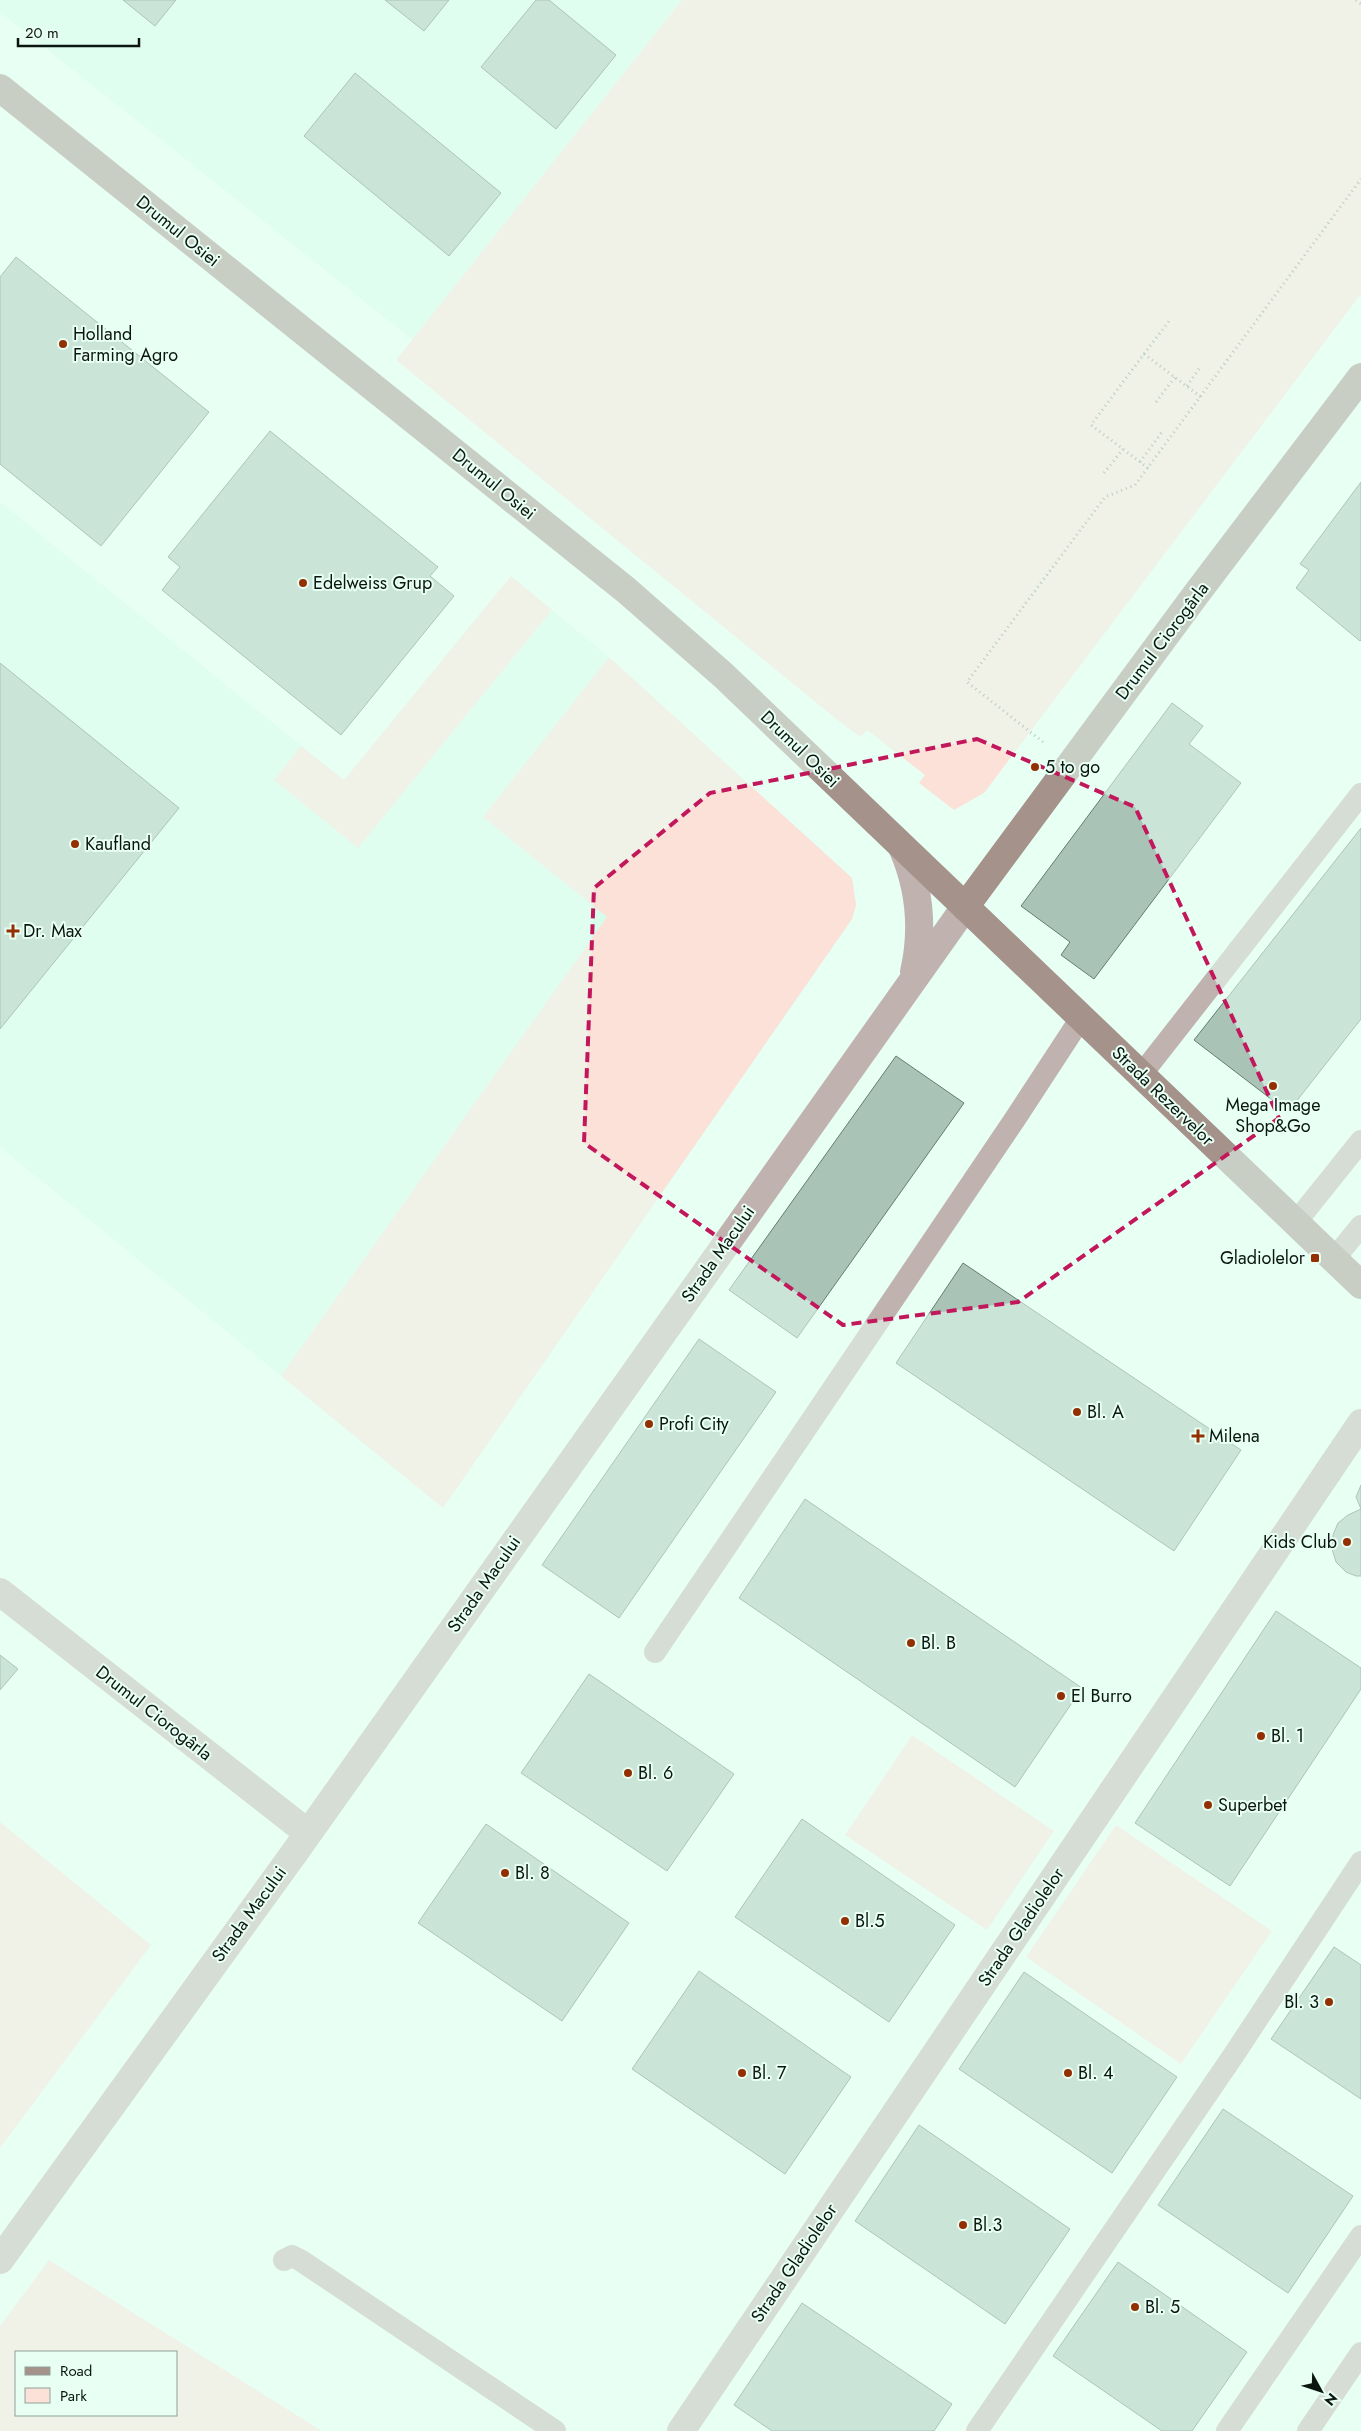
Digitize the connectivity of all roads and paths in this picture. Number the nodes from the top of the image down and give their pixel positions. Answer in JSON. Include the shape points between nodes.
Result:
{"nodes":[{"id":1,"x":1356,"y":0,"type":"edge"},
{"id":2,"x":1361,"y":4,"type":"edge"},
{"id":3,"x":0,"y":88,"type":"edge"},
{"id":4,"x":1361,"y":179,"type":"edge"},
{"id":5,"x":1169,"y":321,"type":"dead end"},
{"id":6,"x":1144,"y":354,"type":"junction"},
{"id":7,"x":1201,"y":366,"type":"dead end"},
{"id":8,"x":1175,"y":377,"type":"junction"},
{"id":9,"x":1361,"y":377,"type":"edge"},
{"id":10,"x":1187,"y":386,"type":"junction"},
{"id":11,"x":1201,"y":396,"type":"junction"},
{"id":12,"x":1156,"y":402,"type":"dead end"},
{"id":13,"x":1162,"y":432,"type":"dead end"},
{"id":14,"x":1123,"y":448,"type":"junction"},
{"id":15,"x":1140,"y":462,"type":"junction"},
{"id":16,"x":1148,"y":468,"type":"junction"},
{"id":17,"x":1104,"y":473,"type":"dead end"},
{"id":18,"x":1071,"y":764,"type":"junction"},
{"id":19,"x":1361,"y":794,"type":"edge"},
{"id":20,"x":902,"y":847,"type":"junction"},
{"id":21,"x":965,"y":907,"type":"junction"},
{"id":22,"x":912,"y":980,"type":"junction"},
{"id":23,"x":1081,"y":1018,"type":"junction"},
{"id":24,"x":1141,"y":1075,"type":"junction"},
{"id":25,"x":1361,"y":1141,"type":"edge"},
{"id":26,"x":1296,"y":1222,"type":"junction"},
{"id":27,"x":1361,"y":1226,"type":"edge"},
{"id":28,"x":1334,"y":1260,"type":"junction"},
{"id":29,"x":1361,"y":1285,"type":"edge"},
{"id":30,"x":1361,"y":1423,"type":"edge"},
{"id":31,"x":0,"y":1592,"type":"edge"},
{"id":32,"x":656,"y":1652,"type":"dead end"},
{"id":33,"x":308,"y":1833,"type":"junction"},
{"id":34,"x":1361,"y":1862,"type":"edge"},
{"id":35,"x":1361,"y":2236,"type":"edge"},
{"id":36,"x":0,"y":2260,"type":"edge"},
{"id":37,"x":284,"y":2260,"type":"dead end"},
{"id":38,"x":1361,"y":2353,"type":"edge"},
{"id":39,"x":555,"y":2431,"type":"edge"},
{"id":40,"x":682,"y":2431,"type":"edge"},
{"id":41,"x":978,"y":2431,"type":"edge"},
{"id":42,"x":1227,"y":2431,"type":"edge"},
{"id":43,"x":1308,"y":2431,"type":"edge"}],
"edges":[{"from":1,"to":2,"type":"path"},
{"from":3,"to":20,"type":"street","name":"Drumul Osiei","via":[[626,590],[723,675]]},
{"from":4,"to":11,"type":"path"},
{"from":5,"to":6,"type":"path"},
{"from":6,"to":8,"type":"path"},
{"from":6,"to":14,"type":"path","via":[[1091,425]]},
{"from":7,"to":10,"type":"path"},
{"from":8,"to":10,"type":"path"},
{"from":8,"to":12,"type":"path"},
{"from":9,"to":18,"type":"street","name":"Drumul Ciorogârla"},
{"from":10,"to":11,"type":"path"},
{"from":11,"to":16,"type":"path"},
{"from":13,"to":15,"type":"path"},
{"from":14,"to":15,"type":"path"},
{"from":14,"to":17,"type":"path"},
{"from":15,"to":16,"type":"path"},
{"from":16,"to":18,"type":"path","via":[[1135,485],[1105,497],[967,682]]},
{"from":18,"to":21,"type":"street","name":"Drumul Ciorogârla"},
{"from":19,"to":24,"type":"lane"},
{"from":20,"to":21,"type":"street","name":"Drumul Osiei"},
{"from":20,"to":22,"type":"street","via":[[911,868],[920,912],[918,953]]},
{"from":21,"to":22,"type":"street","name":"Strada Macului"},
{"from":21,"to":23,"type":"street","name":"Strada Rezervelor"},
{"from":22,"to":33,"type":"street","name":"Strada Macului"},
{"from":23,"to":24,"type":"street","name":"Strada Rezervelor"},
{"from":23,"to":32,"type":"lane"},
{"from":24,"to":26,"type":"street","name":"Strada Rezervelor"},
{"from":25,"to":26,"type":"lane"},
{"from":26,"to":28,"type":"street","name":"Strada Rezervelor"},
{"from":27,"to":28,"type":"lane"},
{"from":28,"to":29,"type":"street","name":"Strada Rezervelor"},
{"from":30,"to":40,"type":"street","name":"Strada Gladiolelor"},
{"from":31,"to":33,"type":"street","name":"Drumul Ciorogârla"},
{"from":33,"to":36,"type":"street","name":"Strada Macului"},
{"from":34,"to":41,"type":"lane","via":[[1234,2056]]},
{"from":35,"to":42,"type":"lane"},
{"from":37,"to":39,"type":"lane","via":[[292,2256],[300,2260]]},
{"from":38,"to":43,"type":"lane"}]}
